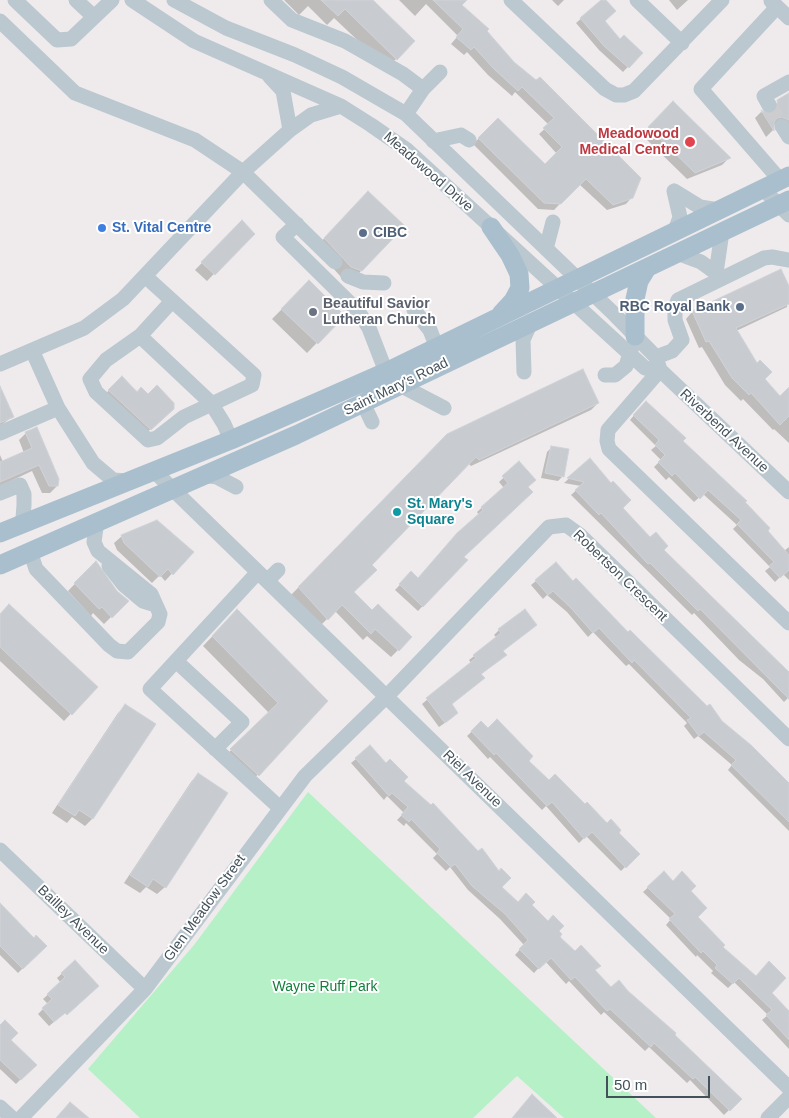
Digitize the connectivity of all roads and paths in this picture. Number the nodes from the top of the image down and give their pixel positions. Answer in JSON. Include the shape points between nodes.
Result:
{"nodes":[{"id":1,"x":15,"y":0,"type":"edge"},
{"id":2,"x":76,"y":0,"type":"edge"},
{"id":3,"x":112,"y":0,"type":"edge"},
{"id":4,"x":132,"y":0,"type":"edge"},
{"id":5,"x":174,"y":0,"type":"edge"},
{"id":6,"x":271,"y":0,"type":"edge"},
{"id":7,"x":511,"y":0,"type":"edge"},
{"id":8,"x":637,"y":0,"type":"edge"},
{"id":9,"x":722,"y":0,"type":"edge"},
{"id":10,"x":773,"y":3,"type":"edge"},
{"id":11,"x":94,"y":17,"type":"junction"},
{"id":12,"x":789,"y":18,"type":"edge"},
{"id":13,"x":0,"y":21,"type":"edge"},
{"id":14,"x":682,"y":43,"type":"junction"},
{"id":15,"x":440,"y":72,"type":"dead end"},
{"id":16,"x":265,"y":73,"type":"junction"},
{"id":17,"x":789,"y":82,"type":"edge"},
{"id":18,"x":423,"y":89,"type":"junction"},
{"id":19,"x":767,"y":100,"type":"dead end"},
{"id":20,"x":341,"y":106,"type":"junction"},
{"id":21,"x":406,"y":114,"type":"junction"},
{"id":22,"x":290,"y":130,"type":"junction"},
{"id":23,"x":469,"y":140,"type":"dead end"},
{"id":24,"x":434,"y":141,"type":"junction"},
{"id":25,"x":243,"y":172,"type":"junction"},
{"id":26,"x":785,"y":178,"type":"edge"},
{"id":27,"x":763,"y":189,"type":"junction"},
{"id":28,"x":786,"y":207,"type":"edge"},
{"id":29,"x":719,"y":210,"type":"junction"},
{"id":30,"x":553,"y":222,"type":"dead end"},
{"id":31,"x":297,"y":224,"type":"junction"},
{"id":32,"x":491,"y":227,"type":"junction"},
{"id":33,"x":675,"y":231,"type":"junction"},
{"id":34,"x":722,"y":232,"type":"junction"},
{"id":35,"x":546,"y":249,"type":"junction"},
{"id":36,"x":677,"y":253,"type":"junction"},
{"id":37,"x":789,"y":260,"type":"edge"},
{"id":38,"x":335,"y":262,"type":"dead end"},
{"id":39,"x":646,"y":268,"type":"junction"},
{"id":40,"x":145,"y":276,"type":"junction"},
{"id":41,"x":348,"y":276,"type":"dead end"},
{"id":42,"x":718,"y":276,"type":"junction"},
{"id":43,"x":576,"y":279,"type":"junction"},
{"id":44,"x":384,"y":283,"type":"dead end"},
{"id":45,"x":557,"y":289,"type":"junction"},
{"id":46,"x":592,"y":293,"type":"junction"},
{"id":47,"x":172,"y":301,"type":"junction"},
{"id":48,"x":572,"y":303,"type":"junction"},
{"id":49,"x":414,"y":310,"type":"dead end"},
{"id":50,"x":497,"y":318,"type":"junction"},
{"id":51,"x":531,"y":322,"type":"junction"},
{"id":52,"x":137,"y":337,"type":"junction"},
{"id":53,"x":633,"y":345,"type":"junction"},
{"id":54,"x":437,"y":348,"type":"junction"},
{"id":55,"x":32,"y":350,"type":"junction"},
{"id":56,"x":0,"y":364,"type":"edge"},
{"id":57,"x":658,"y":364,"type":"junction"},
{"id":58,"x":386,"y":372,"type":"junction"},
{"id":59,"x":524,"y":372,"type":"dead end"},
{"id":60,"x":605,"y":374,"type":"dead end"},
{"id":61,"x":400,"y":385,"type":"junction"},
{"id":62,"x":210,"y":403,"type":"junction"},
{"id":63,"x":363,"y":403,"type":"junction"},
{"id":64,"x":58,"y":408,"type":"junction"},
{"id":65,"x":444,"y":408,"type":"dead end"},
{"id":66,"x":372,"y":422,"type":"dead end"},
{"id":67,"x":0,"y":433,"type":"edge"},
{"id":68,"x":231,"y":440,"type":"junction"},
{"id":69,"x":154,"y":472,"type":"junction"},
{"id":70,"x":202,"y":475,"type":"junction"},
{"id":71,"x":129,"y":481,"type":"junction"},
{"id":72,"x":236,"y":487,"type":"dead end"},
{"id":73,"x":171,"y":488,"type":"junction"},
{"id":74,"x":789,"y":492,"type":"edge"},
{"id":75,"x":0,"y":494,"type":"edge"},
{"id":76,"x":97,"y":521,"type":"junction"},
{"id":77,"x":28,"y":522,"type":"junction"},
{"id":78,"x":0,"y":534,"type":"edge"},
{"id":79,"x":30,"y":551,"type":"junction"},
{"id":80,"x":0,"y":565,"type":"edge"},
{"id":81,"x":278,"y":570,"type":"dead end"},
{"id":82,"x":262,"y":577,"type":"junction"},
{"id":83,"x":789,"y":623,"type":"edge"},
{"id":84,"x":176,"y":661,"type":"junction"},
{"id":85,"x":387,"y":696,"type":"junction"},
{"id":86,"x":789,"y":740,"type":"edge"},
{"id":87,"x":215,"y":749,"type":"junction"},
{"id":88,"x":280,"y":808,"type":"junction"},
{"id":89,"x":0,"y":850,"type":"edge"},
{"id":90,"x":146,"y":989,"type":"junction"},
{"id":91,"x":789,"y":1088,"type":"edge"},
{"id":92,"x":789,"y":1097,"type":"edge"},
{"id":93,"x":0,"y":1107,"type":"edge"},
{"id":94,"x":12,"y":1118,"type":"edge"},
{"id":95,"x":21,"y":1118,"type":"edge"},
{"id":96,"x":768,"y":1118,"type":"edge"}],
"edges":[{"from":1,"to":11,"type":"street","via":[[57,40],[71,38]]},
{"from":2,"to":11,"type":"street"},
{"from":3,"to":11,"type":"street"},
{"from":4,"to":16,"type":"street","name":"Meadowood Drive","via":[[194,41]]},
{"from":5,"to":21,"type":"street","name":"Meadowood Drive","via":[[226,28],[342,77]]},
{"from":6,"to":18,"type":"street","via":[[292,20],[345,41]]},
{"from":7,"to":14,"type":"street","via":[[605,89],[616,95],[634,91]]},
{"from":8,"to":14,"type":"street"},
{"from":9,"to":14,"type":"street"},
{"from":10,"to":12,"type":"street"},
{"from":10,"to":26,"type":"street","via":[[741,46],[700,89]]},
{"from":13,"to":25,"type":"street","via":[[75,92],[195,140]]},
{"from":15,"to":18,"type":"street"},
{"from":16,"to":20,"type":"street","name":"Meadowood Drive"},
{"from":16,"to":22,"type":"street","via":[[283,91]]},
{"from":17,"to":19,"type":"street"},
{"from":18,"to":21,"type":"street"},
{"from":20,"to":22,"type":"street","via":[[311,115]]},
{"from":20,"to":32,"type":"street","name":"Meadowood Drive","via":[[407,150]]},
{"from":21,"to":24,"type":"street","name":"Meadowood Drive"},
{"from":22,"to":25,"type":"street"},
{"from":23,"to":24,"type":"street","via":[[462,136]]},
{"from":24,"to":35,"type":"street","name":"Meadowood Drive"},
{"from":25,"to":31,"type":"street"},
{"from":25,"to":40,"type":"street"},
{"from":26,"to":27,"type":"main road","name":"Saint Mary's Road"},
{"from":27,"to":28,"type":"street"},
{"from":27,"to":29,"type":"main road","name":"Saint Mary's Road"},
{"from":28,"to":34,"type":"main road","name":"Saint Mary's Road"},
{"from":29,"to":33,"type":"main road","name":"Saint Mary's Road"},
{"from":29,"to":33,"type":"street","via":[[700,206],[674,191],[680,217]]},
{"from":30,"to":35,"type":"street"},
{"from":31,"to":38,"type":"street"},
{"from":31,"to":58,"type":"street","via":[[283,237],[358,311],[369,328]]},
{"from":32,"to":45,"type":"street","name":"Meadowood Drive"},
{"from":32,"to":50,"type":"main road","via":[[510,255],[520,281],[514,301]]},
{"from":33,"to":43,"type":"main road","name":"Saint Mary's Road"},
{"from":34,"to":36,"type":"main road","name":"Saint Mary's Road"},
{"from":34,"to":42,"type":"street"},
{"from":35,"to":43,"type":"street","name":"Meadowood Drive"},
{"from":36,"to":39,"type":"main road","name":"Saint Mary's Road"},
{"from":36,"to":42,"type":"street","via":[[701,262]]},
{"from":37,"to":42,"type":"street","via":[[764,258]]},
{"from":39,"to":46,"type":"main road","name":"Saint Mary's Road"},
{"from":39,"to":53,"type":"main road","via":[[635,299]]},
{"from":40,"to":47,"type":"street"},
{"from":40,"to":55,"type":"street","via":[[123,299],[84,328]]},
{"from":41,"to":44,"type":"street","via":[[363,282]]},
{"from":42,"to":57,"type":"street","via":[[678,300],[675,320],[682,340]]},
{"from":43,"to":45,"type":"main road","name":"Saint Mary's Road"},
{"from":43,"to":46,"type":"street","name":"Meadowood Drive"},
{"from":45,"to":48,"type":"street","name":"Meadowood Drive"},
{"from":45,"to":50,"type":"main road","name":"Saint Mary's Road"},
{"from":46,"to":48,"type":"main road","name":"Saint Mary's Road"},
{"from":46,"to":53,"type":"street","name":"Riverbend Avenue"},
{"from":47,"to":52,"type":"street"},
{"from":47,"to":62,"type":"street","via":[[254,376],[252,385]]},
{"from":48,"to":51,"type":"main road","name":"Saint Mary's Road"},
{"from":48,"to":53,"type":"street","name":"Riverbend Avenue"},
{"from":49,"to":54,"type":"street","via":[[430,330]]},
{"from":50,"to":54,"type":"main road","name":"Saint Mary's Road"},
{"from":51,"to":59,"type":"street","via":[[524,340]]},
{"from":51,"to":61,"type":"main road","name":"Saint Mary's Road"},
{"from":52,"to":62,"type":"street"},
{"from":52,"to":62,"type":"street","via":[[120,348],[90,379],[96,392],[148,440],[157,438],[184,417]]},
{"from":53,"to":57,"type":"street","name":"Riverbend Avenue"},
{"from":53,"to":60,"type":"street","via":[[626,366],[615,375]]},
{"from":54,"to":58,"type":"main road","name":"Saint Mary's Road"},
{"from":55,"to":56,"type":"street"},
{"from":55,"to":64,"type":"street"},
{"from":57,"to":74,"type":"street","name":"Riverbend Avenue"},
{"from":57,"to":83,"type":"street","via":[[608,430],[606,441],[609,449]]},
{"from":58,"to":68,"type":"main road","name":"Saint Mary's Road"},
{"from":61,"to":63,"type":"main road","name":"Saint Mary's Road"},
{"from":61,"to":65,"type":"street"},
{"from":62,"to":68,"type":"street"},
{"from":63,"to":66,"type":"street"},
{"from":63,"to":70,"type":"main road","name":"Saint Mary's Road"},
{"from":64,"to":67,"type":"street"},
{"from":64,"to":71,"type":"street","via":[[93,463],[113,480]]},
{"from":68,"to":69,"type":"main road","name":"Saint Mary's Road"},
{"from":69,"to":71,"type":"main road","name":"Saint Mary's Road"},
{"from":69,"to":73,"type":"street","name":"Riel Avenue"},
{"from":70,"to":72,"type":"street","via":[[217,477]]},
{"from":70,"to":73,"type":"main road","name":"Saint Mary's Road"},
{"from":71,"to":77,"type":"main road","name":"Saint Mary's Road"},
{"from":73,"to":76,"type":"main road","name":"Saint Mary's Road"},
{"from":73,"to":82,"type":"street","name":"Riel Avenue"},
{"from":75,"to":77,"type":"street","via":[[20,485],[24,494],[23,518]]},
{"from":76,"to":79,"type":"main road","name":"Saint Mary's Road"},
{"from":76,"to":79,"type":"street","via":[[94,542],[98,551],[151,594],[160,614],[158,622],[128,652],[117,651],[36,569]]},
{"from":77,"to":78,"type":"main road","name":"Saint Mary's Road"},
{"from":77,"to":79,"type":"main road"},
{"from":79,"to":80,"type":"main road","name":"Saint Mary's Road"},
{"from":81,"to":82,"type":"street"},
{"from":82,"to":84,"type":"street"},
{"from":82,"to":85,"type":"street","name":"Riel Avenue"},
{"from":84,"to":87,"type":"street","via":[[150,688]]},
{"from":84,"to":87,"type":"street","via":[[242,722]]},
{"from":85,"to":86,"type":"street","name":"Robertson Crescent","via":[[549,528],[566,525]]},
{"from":85,"to":88,"type":"street","name":"Glen Meadow Street","via":[[305,776]]},
{"from":85,"to":91,"type":"street","name":"Riel Avenue"},
{"from":87,"to":88,"type":"street"},
{"from":88,"to":90,"type":"street","name":"Glen Meadow Street"},
{"from":89,"to":90,"type":"street","name":"Bailley Avenue"},
{"from":90,"to":95,"type":"street","name":"Glen Meadow Street"},
{"from":92,"to":96,"type":"street"},
{"from":93,"to":94,"type":"street"}]}
